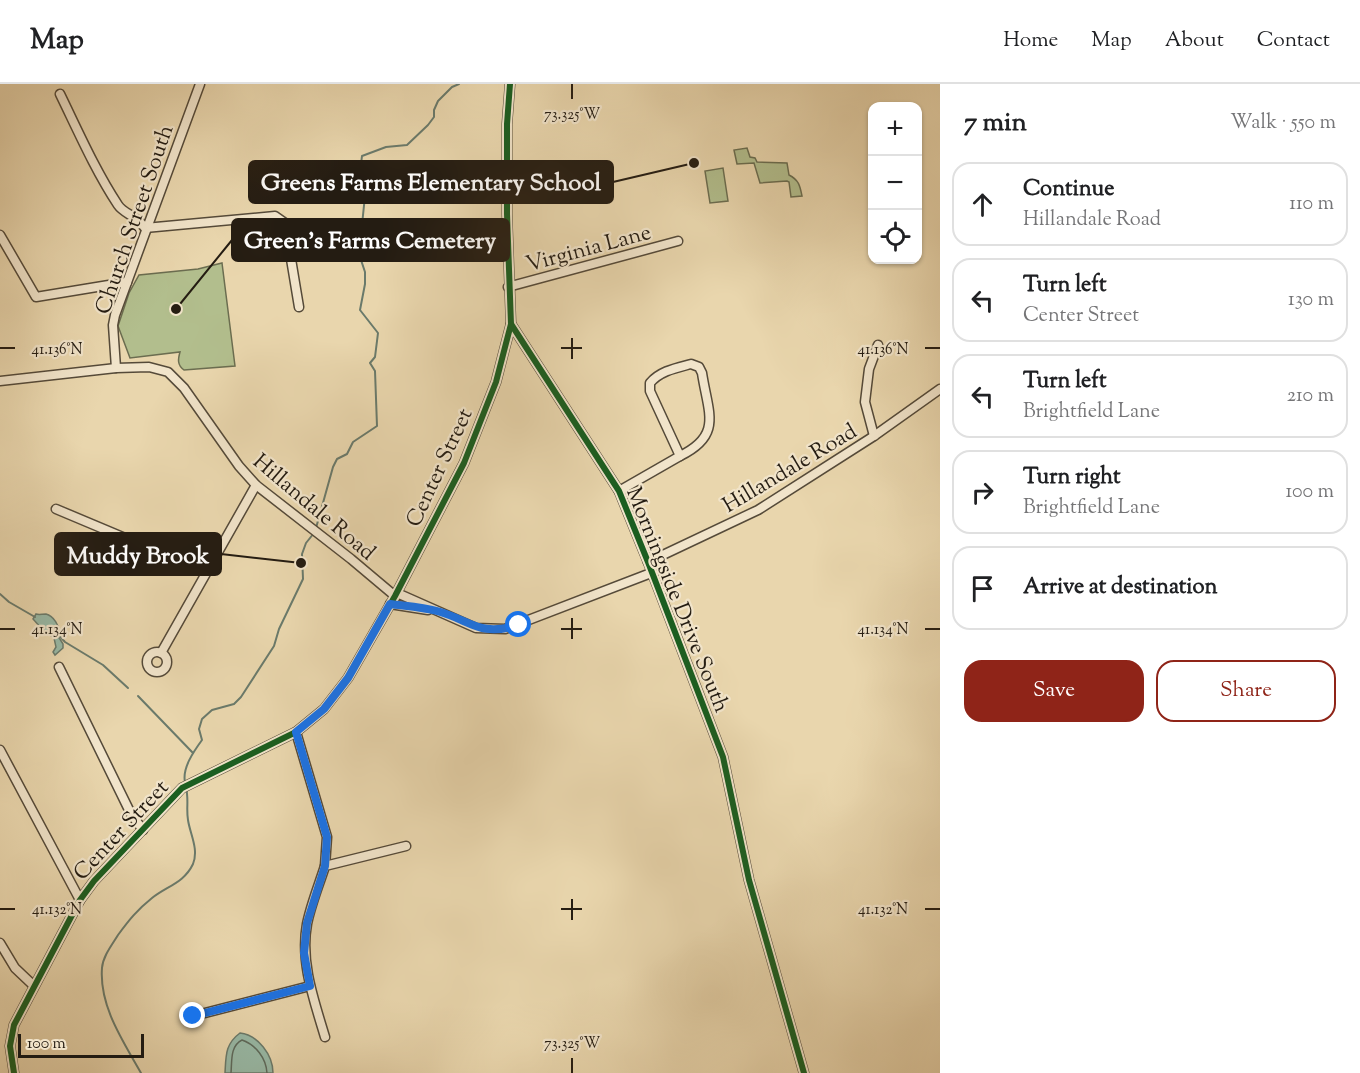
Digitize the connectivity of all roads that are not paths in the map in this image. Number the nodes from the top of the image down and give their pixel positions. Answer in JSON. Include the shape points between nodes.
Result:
{"nodes":[{"id":1,"x":200,"y":84,"type":"edge"},
{"id":2,"x":510,"y":84,"type":"edge"},
{"id":3,"x":60,"y":94,"type":"dead end"},
{"id":4,"x":146,"y":228,"type":"junction"},
{"id":5,"x":0,"y":236,"type":"edge"},
{"id":6,"x":678,"y":241,"type":"dead end"},
{"id":7,"x":127,"y":282,"type":"junction"},
{"id":8,"x":508,"y":287,"type":"junction"},
{"id":9,"x":299,"y":307,"type":"dead end"},
{"id":10,"x":511,"y":324,"type":"junction"},
{"id":11,"x":878,"y":345,"type":"dead end"},
{"id":12,"x":116,"y":368,"type":"junction"},
{"id":13,"x":0,"y":381,"type":"edge"},
{"id":14,"x":940,"y":389,"type":"edge"},
{"id":15,"x":874,"y":436,"type":"junction"},
{"id":16,"x":680,"y":456,"type":"junction"},
{"id":17,"x":256,"y":485,"type":"junction"},
{"id":18,"x":619,"y":491,"type":"junction"},
{"id":19,"x":56,"y":509,"type":"dead end"},
{"id":20,"x":648,"y":562,"type":"junction"},
{"id":21,"x":206,"y":572,"type":"junction"},
{"id":22,"x":651,"y":573,"type":"junction"},
{"id":23,"x":394,"y":598,"type":"junction"},
{"id":24,"x":436,"y":611,"type":"junction"},
{"id":25,"x":162,"y":653,"type":"dead end"},
{"id":26,"x":59,"y":667,"type":"dead end"},
{"id":27,"x":296,"y":732,"type":"junction"},
{"id":28,"x":0,"y":750,"type":"edge"},
{"id":29,"x":143,"y":830,"type":"junction"},
{"id":30,"x":406,"y":846,"type":"dead end"},
{"id":31,"x":325,"y":866,"type":"junction"},
{"id":32,"x":80,"y":900,"type":"junction"},
{"id":33,"x":0,"y":943,"type":"edge"},
{"id":34,"x":310,"y":986,"type":"junction"},
{"id":35,"x":34,"y":987,"type":"junction"},
{"id":36,"x":193,"y":1016,"type":"dead end"},
{"id":37,"x":11,"y":1036,"type":"junction"},
{"id":38,"x":325,"y":1037,"type":"dead end"},
{"id":39,"x":0,"y":1040,"type":"edge"},
{"id":40,"x":14,"y":1073,"type":"edge"},
{"id":41,"x":804,"y":1073,"type":"edge"}],
"edges":[{"from":1,"to":4,"type":"street","name":"Church Street South"},
{"from":2,"to":8,"type":"street","name":"Morningside Drive South"},
{"from":3,"to":4,"type":"street","via":[[120,208]]},
{"from":4,"to":7,"type":"street","name":"Church Street South"},
{"from":4,"to":9,"type":"street","via":[[275,216],[281,219],[285,223]]},
{"from":5,"to":7,"type":"street","via":[[36,297]]},
{"from":6,"to":8,"type":"street","name":"Virginia Lane"},
{"from":7,"to":12,"type":"street","name":"Church Street South","via":[[113,325]]},
{"from":8,"to":10,"type":"street","name":"Morningside Drive South"},
{"from":10,"to":18,"type":"street","name":"Morningside Drive South"},
{"from":10,"to":23,"type":"street","name":"Center Street","via":[[496,382],[464,463]]},
{"from":11,"to":15,"type":"street","via":[[869,369],[865,402]]},
{"from":12,"to":13,"type":"street","name":"Hillandale Road"},
{"from":12,"to":17,"type":"street","name":"Hillandale Road","via":[[160,368],[175,377]]},
{"from":14,"to":15,"type":"street","name":"Hillandale Road"},
{"from":15,"to":20,"type":"street","name":"Hillandale Road","via":[[758,510]]},
{"from":16,"to":16,"type":"street","via":[[696,449],[710,426],[702,373],[692,364],[664,372],[650,384],[650,392]]},
{"from":16,"to":18,"type":"street"},
{"from":17,"to":21,"type":"street"},
{"from":17,"to":23,"type":"street","name":"Hillandale Road"},
{"from":18,"to":20,"type":"street","name":"Morningside Drive South"},
{"from":19,"to":21,"type":"street"},
{"from":20,"to":22,"type":"street","name":"Morningside Drive South"},
{"from":21,"to":25,"type":"street"},
{"from":22,"to":24,"type":"street","name":"Hillandale Road","via":[[506,629],[476,628]]},
{"from":22,"to":41,"type":"street","name":"Morningside Drive South","via":[[723,757],[749,880]]},
{"from":23,"to":24,"type":"street","name":"Hillandale Road"},
{"from":23,"to":24,"type":"street","name":"Hillandale Road"},
{"from":23,"to":27,"type":"street","name":"Center Street","via":[[348,678],[324,709]]},
{"from":26,"to":29,"type":"street"},
{"from":27,"to":29,"type":"street","name":"Center Street","via":[[186,786]]},
{"from":27,"to":31,"type":"street","via":[[327,837]]},
{"from":28,"to":32,"type":"street"},
{"from":29,"to":32,"type":"street","name":"Center Street"},
{"from":30,"to":31,"type":"street"},
{"from":31,"to":34,"type":"street","via":[[307,923],[304,953]]},
{"from":32,"to":35,"type":"street","name":"Center Street"},
{"from":33,"to":35,"type":"street","via":[[15,968]]},
{"from":34,"to":36,"type":"street"},
{"from":34,"to":38,"type":"street"},
{"from":35,"to":37,"type":"street","name":"Center Street"},
{"from":37,"to":39,"type":"street"},
{"from":37,"to":40,"type":"street","name":"Center Street"}]}
